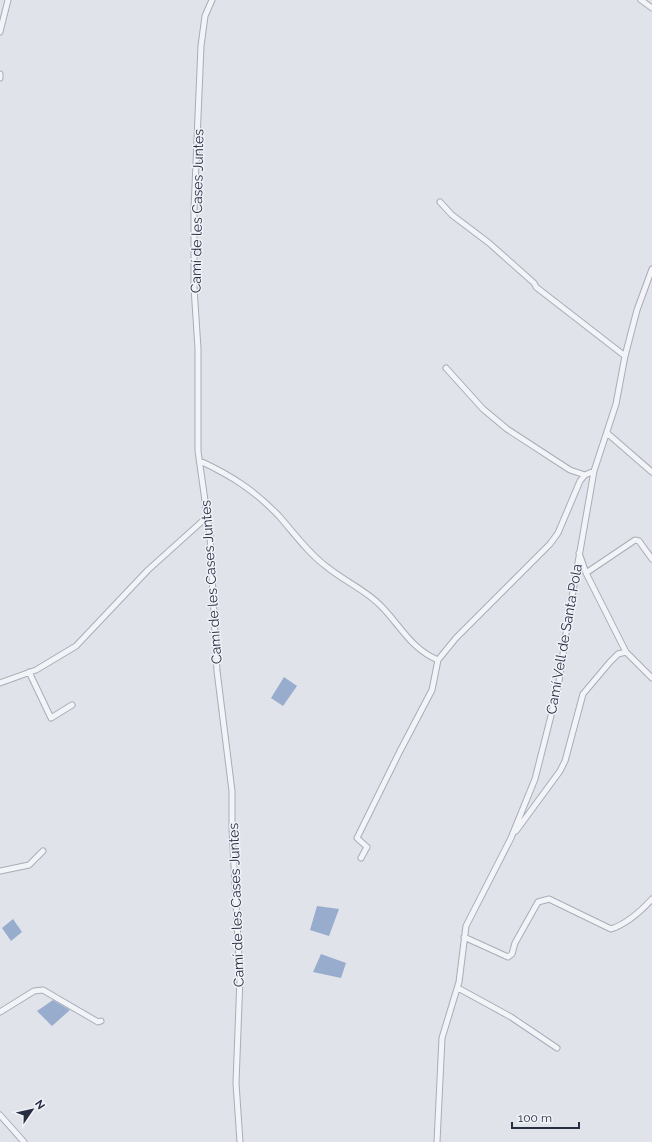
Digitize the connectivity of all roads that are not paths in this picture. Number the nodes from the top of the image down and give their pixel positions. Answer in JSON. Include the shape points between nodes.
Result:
{"nodes":[{"id":1,"x":8,"y":0,"type":"edge"},
{"id":2,"x":212,"y":0,"type":"edge"},
{"id":3,"x":641,"y":0,"type":"edge"},
{"id":4,"x":652,"y":8,"type":"edge"},
{"id":5,"x":0,"y":32,"type":"edge"},
{"id":6,"x":0,"y":74,"type":"edge"},
{"id":7,"x":0,"y":78,"type":"edge"},
{"id":8,"x":440,"y":202,"type":"dead end"},
{"id":9,"x":652,"y":269,"type":"edge"},
{"id":10,"x":625,"y":356,"type":"junction"},
{"id":11,"x":446,"y":368,"type":"dead end"},
{"id":12,"x":607,"y":433,"type":"junction"},
{"id":13,"x":200,"y":461,"type":"junction"},
{"id":14,"x":594,"y":471,"type":"junction"},
{"id":15,"x":652,"y":472,"type":"edge"},
{"id":16,"x":585,"y":475,"type":"junction"},
{"id":17,"x":208,"y":516,"type":"junction"},
{"id":18,"x":579,"y":552,"type":"junction"},
{"id":19,"x":652,"y":559,"type":"edge"},
{"id":20,"x":586,"y":573,"type":"junction"},
{"id":21,"x":626,"y":652,"type":"junction"},
{"id":22,"x":438,"y":660,"type":"junction"},
{"id":23,"x":29,"y":672,"type":"junction"},
{"id":24,"x":652,"y":678,"type":"edge"},
{"id":25,"x":0,"y":683,"type":"edge"},
{"id":26,"x":72,"y":705,"type":"dead end"},
{"id":27,"x":511,"y":838,"type":"junction"},
{"id":28,"x":43,"y":851,"type":"dead end"},
{"id":29,"x":361,"y":858,"type":"dead end"},
{"id":30,"x":0,"y":871,"type":"edge"},
{"id":31,"x":652,"y":899,"type":"edge"},
{"id":32,"x":464,"y":937,"type":"junction"},
{"id":33,"x":458,"y":988,"type":"junction"},
{"id":34,"x":0,"y":1012,"type":"edge"},
{"id":35,"x":101,"y":1020,"type":"dead end"},
{"id":36,"x":557,"y":1048,"type":"dead end"},
{"id":37,"x":0,"y":1115,"type":"edge"},
{"id":38,"x":24,"y":1142,"type":"edge"},
{"id":39,"x":240,"y":1142,"type":"edge"},
{"id":40,"x":437,"y":1142,"type":"edge"}],
"edges":[{"from":1,"to":5,"type":"street"},
{"from":2,"to":13,"type":"street","name":"Camí de les Cases Juntes","via":[[205,16],[202,34],[194,210]]},
{"from":3,"to":4,"type":"street"},
{"from":6,"to":7,"type":"street"},
{"from":8,"to":10,"type":"street","via":[[536,287]]},
{"from":9,"to":10,"type":"street","name":"Camí Vell de Santa Pola","via":[[637,310]]},
{"from":10,"to":12,"type":"street","name":"Camí Vell de Santa Pola","via":[[616,404]]},
{"from":11,"to":16,"type":"street","via":[[484,409],[507,429],[570,470]]},
{"from":12,"to":14,"type":"street","name":"Camí Vell de Santa Pola"},
{"from":12,"to":15,"type":"street"},
{"from":13,"to":17,"type":"street","name":"Camí de les Cases Juntes"},
{"from":13,"to":22,"type":"street","via":[[250,489],[327,568],[381,606],[406,638]]},
{"from":14,"to":16,"type":"street"},
{"from":14,"to":18,"type":"street","name":"Camí Vell de Santa Pola"},
{"from":16,"to":22,"type":"street","via":[[580,481],[558,533],[550,544],[456,638]]},
{"from":17,"to":23,"type":"street","via":[[148,570],[76,646]]},
{"from":17,"to":39,"type":"street","name":"Camí de les Cases Juntes","via":[[217,671],[232,791],[240,978],[236,1083]]},
{"from":18,"to":20,"type":"street"},
{"from":18,"to":27,"type":"street","name":"Camí Vell de Santa Pola","via":[[558,688],[535,779]]},
{"from":19,"to":20,"type":"street","via":[[639,541],[635,540]]},
{"from":20,"to":21,"type":"street"},
{"from":21,"to":24,"type":"street"},
{"from":21,"to":27,"type":"street","via":[[618,654],[583,694],[560,771]]},
{"from":22,"to":29,"type":"street","via":[[432,690],[357,838],[367,847]]},
{"from":23,"to":25,"type":"street"},
{"from":23,"to":26,"type":"street","via":[[51,718]]},
{"from":27,"to":32,"type":"street","name":"Camí Vell de Santa Pola","via":[[466,926]]},
{"from":28,"to":30,"type":"street","via":[[29,865]]},
{"from":31,"to":32,"type":"street","via":[[638,913],[611,929],[549,899],[538,902],[515,943],[512,954],[508,957]]},
{"from":32,"to":33,"type":"street","name":"Camí Vell de Santa Pola"},
{"from":33,"to":36,"type":"street","via":[[511,1017]]},
{"from":33,"to":40,"type":"street","name":"Camí Vell de Santa Pola","via":[[442,1038]]},
{"from":34,"to":35,"type":"street","via":[[34,990],[43,990],[98,1022]]},
{"from":37,"to":38,"type":"street"}]}
